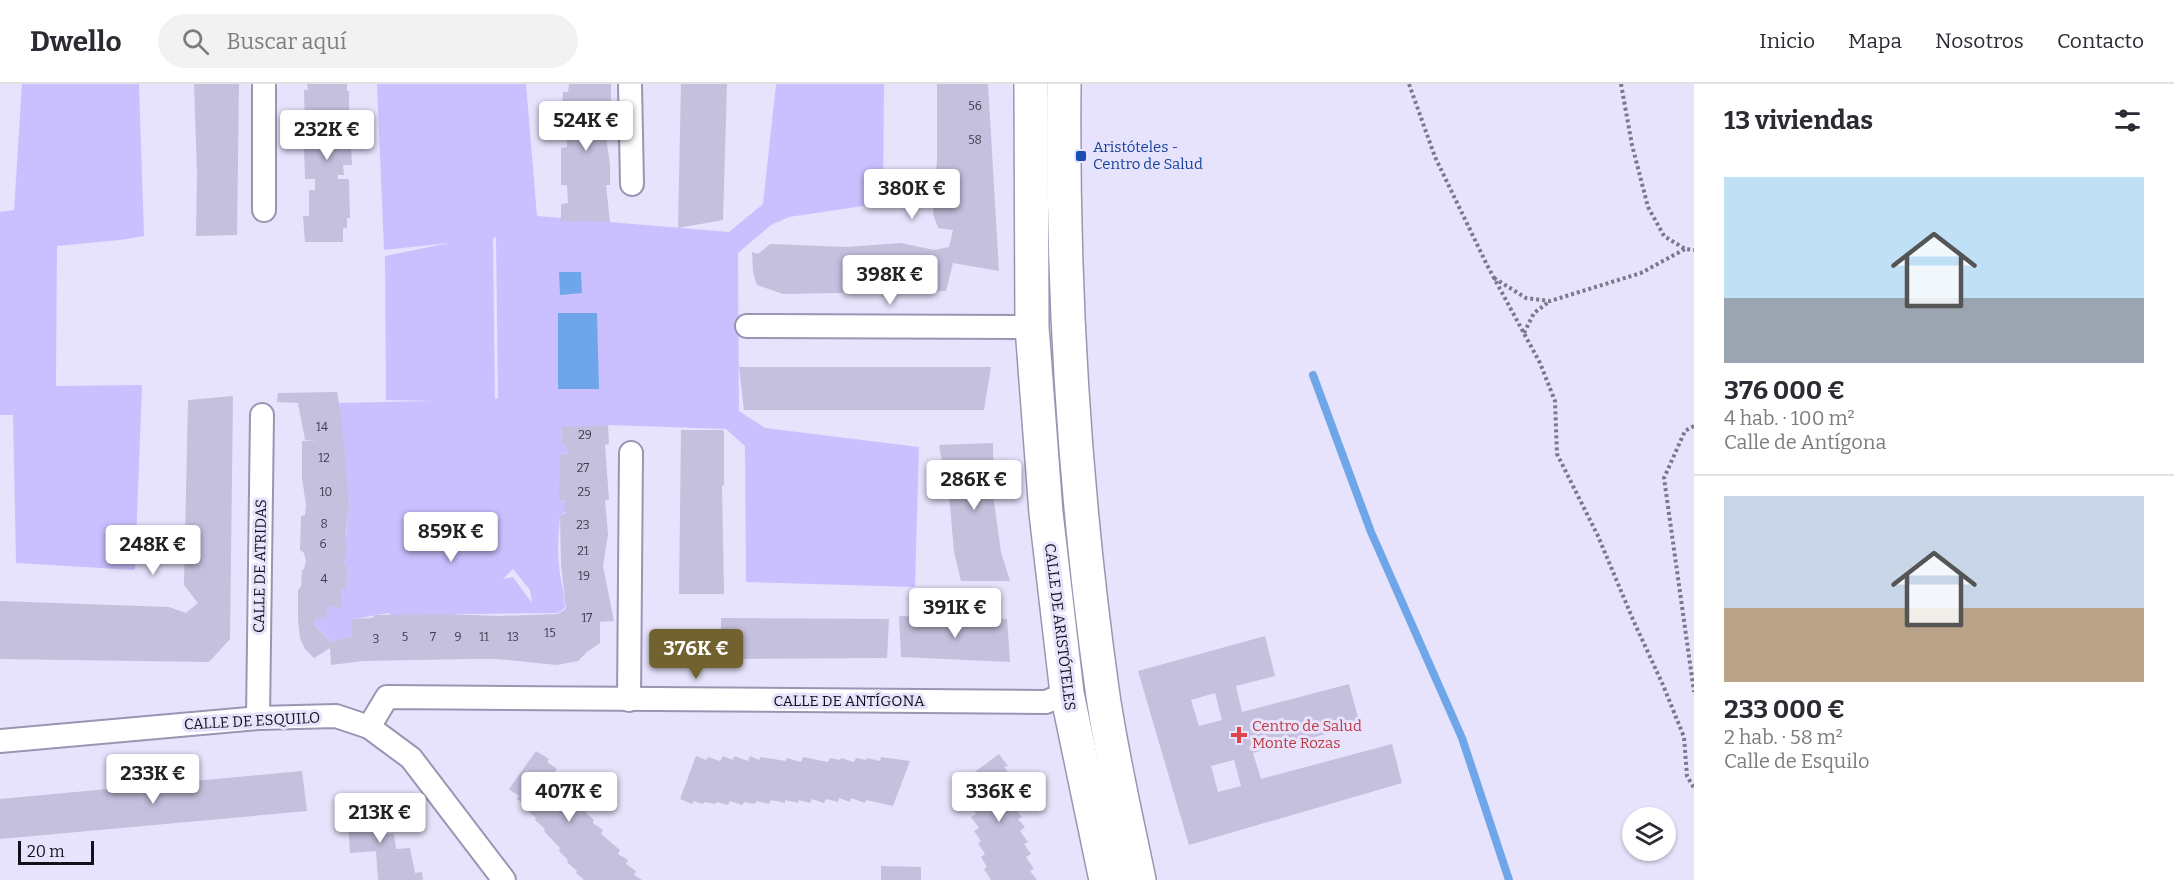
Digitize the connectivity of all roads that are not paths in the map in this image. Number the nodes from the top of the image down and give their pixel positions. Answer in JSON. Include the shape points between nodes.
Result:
{"nodes":[{"id":1,"x":264,"y":84,"type":"edge"},
{"id":2,"x":630,"y":84,"type":"edge"},
{"id":3,"x":1031,"y":84,"type":"edge"},
{"id":4,"x":1064,"y":84,"type":"edge"},
{"id":5,"x":632,"y":184,"type":"dead end"},
{"id":6,"x":264,"y":210,"type":"dead end"},
{"id":7,"x":747,"y":326,"type":"dead end"},
{"id":8,"x":1032,"y":327,"type":"junction"},
{"id":9,"x":262,"y":415,"type":"dead end"},
{"id":10,"x":631,"y":453,"type":"dead end"},
{"id":11,"x":1067,"y":693,"type":"junction"},
{"id":12,"x":629,"y":700,"type":"junction"},
{"id":13,"x":258,"y":718,"type":"junction"},
{"id":14,"x":369,"y":727,"type":"junction"},
{"id":15,"x":0,"y":741,"type":"edge"},
{"id":16,"x":504,"y":880,"type":"edge"},
{"id":17,"x":1106,"y":880,"type":"edge"},
{"id":18,"x":1139,"y":880,"type":"edge"}],
"edges":[{"from":1,"to":6,"type":"street"},
{"from":2,"to":5,"type":"street"},
{"from":3,"to":8,"type":"main road","name":"CALLE DE ARISTÓTELES"},
{"from":4,"to":18,"type":"main road","via":[[1063,156],[1077,476],[1102,689]]},
{"from":7,"to":8,"type":"street"},
{"from":8,"to":11,"type":"main road","name":"CALLE DE ARISTÓTELES","via":[[1046,513]]},
{"from":9,"to":13,"type":"street","name":"CALLE DE ATRIDAS"},
{"from":10,"to":12,"type":"street"},
{"from":11,"to":12,"type":"street","name":"CALLE DE ANTÍGONA","via":[[1046,702]]},
{"from":11,"to":17,"type":"main road","name":"CALLE DE ARISTÓTELES"},
{"from":12,"to":14,"type":"street","name":"CALLE DE ANTÍGONA","via":[[387,697]]},
{"from":13,"to":14,"type":"street","name":"CALLE DE ESQUILO","via":[[336,717]]},
{"from":13,"to":15,"type":"street","name":"CALLE DE ESQUILO"},
{"from":14,"to":16,"type":"street","name":"CALLE DE ESQUILO","via":[[411,758]]}]}
